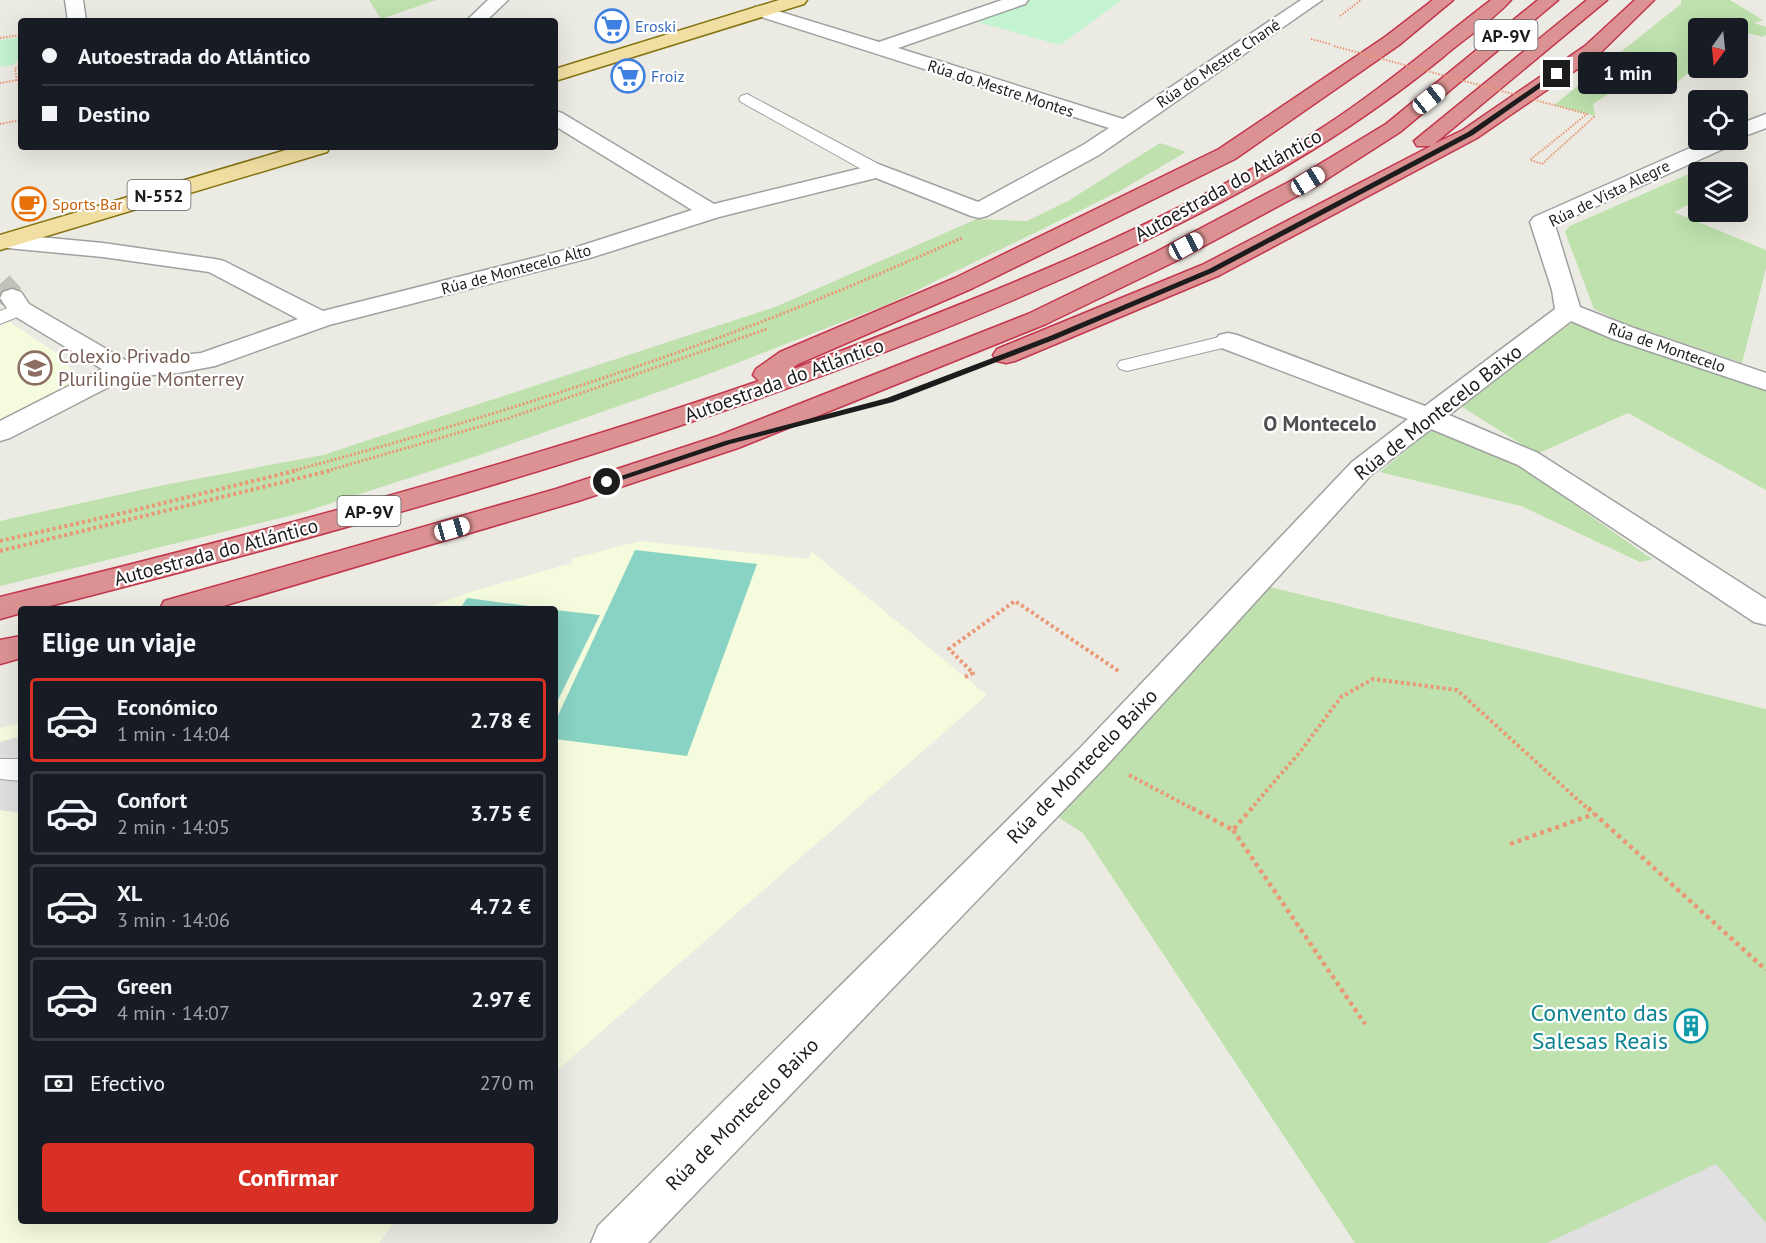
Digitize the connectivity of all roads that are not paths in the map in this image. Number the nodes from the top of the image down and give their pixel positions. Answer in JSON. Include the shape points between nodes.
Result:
{"nodes":[{"id":1,"x":74,"y":0,"type":"edge"},
{"id":2,"x":500,"y":0,"type":"edge"},
{"id":3,"x":798,"y":0,"type":"edge"},
{"id":4,"x":1019,"y":0,"type":"edge"},
{"id":5,"x":1313,"y":0,"type":"edge"},
{"id":6,"x":1444,"y":0,"type":"edge"},
{"id":7,"x":1502,"y":0,"type":"edge"},
{"id":8,"x":1549,"y":0,"type":"edge"},
{"id":9,"x":1598,"y":0,"type":"edge"},
{"id":10,"x":1646,"y":0,"type":"edge"},
{"id":11,"x":1405,"y":5,"type":"dead end"},
{"id":12,"x":753,"y":6,"type":"edge"},
{"id":13,"x":77,"y":18,"type":"edge"},
{"id":14,"x":478,"y":18,"type":"edge"},
{"id":15,"x":1392,"y":41,"type":"junction"},
{"id":16,"x":878,"y":49,"type":"junction"},
{"id":17,"x":558,"y":56,"type":"edge"},
{"id":18,"x":558,"y":74,"type":"edge"},
{"id":19,"x":747,"y":99,"type":"dead end"},
{"id":20,"x":558,"y":119,"type":"edge"},
{"id":21,"x":1766,"y":120,"type":"edge"},
{"id":22,"x":1123,"y":126,"type":"junction"},
{"id":23,"x":1748,"y":129,"type":"edge"},
{"id":24,"x":243,"y":150,"type":"edge"},
{"id":25,"x":308,"y":150,"type":"edge"},
{"id":26,"x":1702,"y":150,"type":"edge"},
{"id":27,"x":878,"y":171,"type":"junction"},
{"id":28,"x":1374,"y":182,"type":"junction"},
{"id":29,"x":711,"y":212,"type":"junction"},
{"id":30,"x":2,"y":236,"type":"edge"},
{"id":31,"x":11,"y":308,"type":"tunnel mouth"},
{"id":32,"x":1568,"y":311,"type":"junction"},
{"id":33,"x":320,"y":320,"type":"junction"},
{"id":34,"x":1228,"y":341,"type":"joint"},
{"id":35,"x":1127,"y":365,"type":"dead end"},
{"id":36,"x":122,"y":369,"type":"junction"},
{"id":37,"x":1766,"y":382,"type":"edge"},
{"id":38,"x":734,"y":400,"type":"junction"},
{"id":39,"x":1428,"y":417,"type":"junction"},
{"id":40,"x":0,"y":432,"type":"edge"},
{"id":41,"x":728,"y":442,"type":"junction"},
{"id":42,"x":186,"y":606,"type":"edge"},
{"id":43,"x":0,"y":608,"type":"edge"},
{"id":44,"x":1766,"y":614,"type":"edge"},
{"id":45,"x":18,"y":648,"type":"edge"},
{"id":46,"x":0,"y":652,"type":"edge"},
{"id":47,"x":0,"y":769,"type":"edge"},
{"id":48,"x":18,"y":770,"type":"edge"},
{"id":49,"x":615,"y":1243,"type":"edge"}],
"edges":[{"from":1,"to":13,"type":"street"},
{"from":2,"to":14,"type":"street"},
{"from":3,"to":12,"type":"main road"},
{"from":4,"to":16,"type":"street","name":"Rúa do Mestre Montes"},
{"from":5,"to":22,"type":"street","name":"Rúa do Mestre Chané"},
{"from":6,"to":15,"type":"highway"},
{"from":7,"to":38,"type":"highway","name":"Autoestrada do Atlántico","number":"AP-9V","via":[[1353,116],[1261,171],[1123,242],[996,299],[821,370]]},
{"from":8,"to":41,"type":"highway","name":"Autoestrada do Atlántico","number":"AP-9V","via":[[1394,128],[1298,187],[1037,319]]},
{"from":9,"to":28,"type":"highway","number":"AP-9V"},
{"from":10,"to":28,"type":"highway","number":"AP-9V","via":[[1592,50],[1470,134]]},
{"from":11,"to":15,"type":"highway"},
{"from":12,"to":16,"type":"street","name":"Rúa do Mestre Montes"},
{"from":12,"to":17,"type":"main road"},
{"from":12,"to":18,"type":"main road"},
{"from":15,"to":38,"type":"highway","via":[[1227,154],[964,283],[789,358]]},
{"from":16,"to":22,"type":"street","name":"Rúa do Mestre Montes"},
{"from":19,"to":27,"type":"lane"},
{"from":20,"to":29,"type":"street"},
{"from":21,"to":23,"type":"street"},
{"from":22,"to":27,"type":"street","via":[[1091,150],[979,211]]},
{"from":24,"to":30,"type":"main road","number":"N-552"},
{"from":25,"to":30,"type":"main road","number":"N-552"},
{"from":26,"to":32,"type":"street","name":"Rúa de Vista Alegre","via":[[1542,222]]},
{"from":27,"to":29,"type":"street","name":"Rúa de Montecelo Alto"},
{"from":28,"to":41,"type":"highway","number":"AP-9V","via":[[1211,270],[1053,337],[890,400]]},
{"from":29,"to":33,"type":"street","name":"Rúa de Montecelo Alto","via":[[585,252]]},
{"from":30,"to":33,"type":"street","via":[[215,266]]},
{"from":31,"to":36,"type":"street"},
{"from":32,"to":37,"type":"street","name":"Rúa de Montecelo"},
{"from":32,"to":39,"type":"street","name":"Rúa de Montecelo Baixo"},
{"from":33,"to":36,"type":"street","name":"Rúa de Montecelo Alto","via":[[206,360]]},
{"from":34,"to":35,"type":"lane"},
{"from":34,"to":39,"type":"street"},
{"from":36,"to":40,"type":"street","name":"Rúa de Montecelo Alto"},
{"from":38,"to":43,"type":"highway","name":"Autoestrada do Atlántico","number":"AP-9V","via":[[548,462],[195,560]]},
{"from":39,"to":44,"type":"street","via":[[1528,459]]},
{"from":39,"to":49,"type":"street","name":"Rúa de Montecelo Baixo","via":[[1362,468],[1094,756]]},
{"from":41,"to":42,"type":"highway","name":"Autoestrada do Atlántico","number":"AP-9V","via":[[556,498]]},
{"from":45,"to":46,"type":"highway"},
{"from":47,"to":48,"type":"lane"}]}
